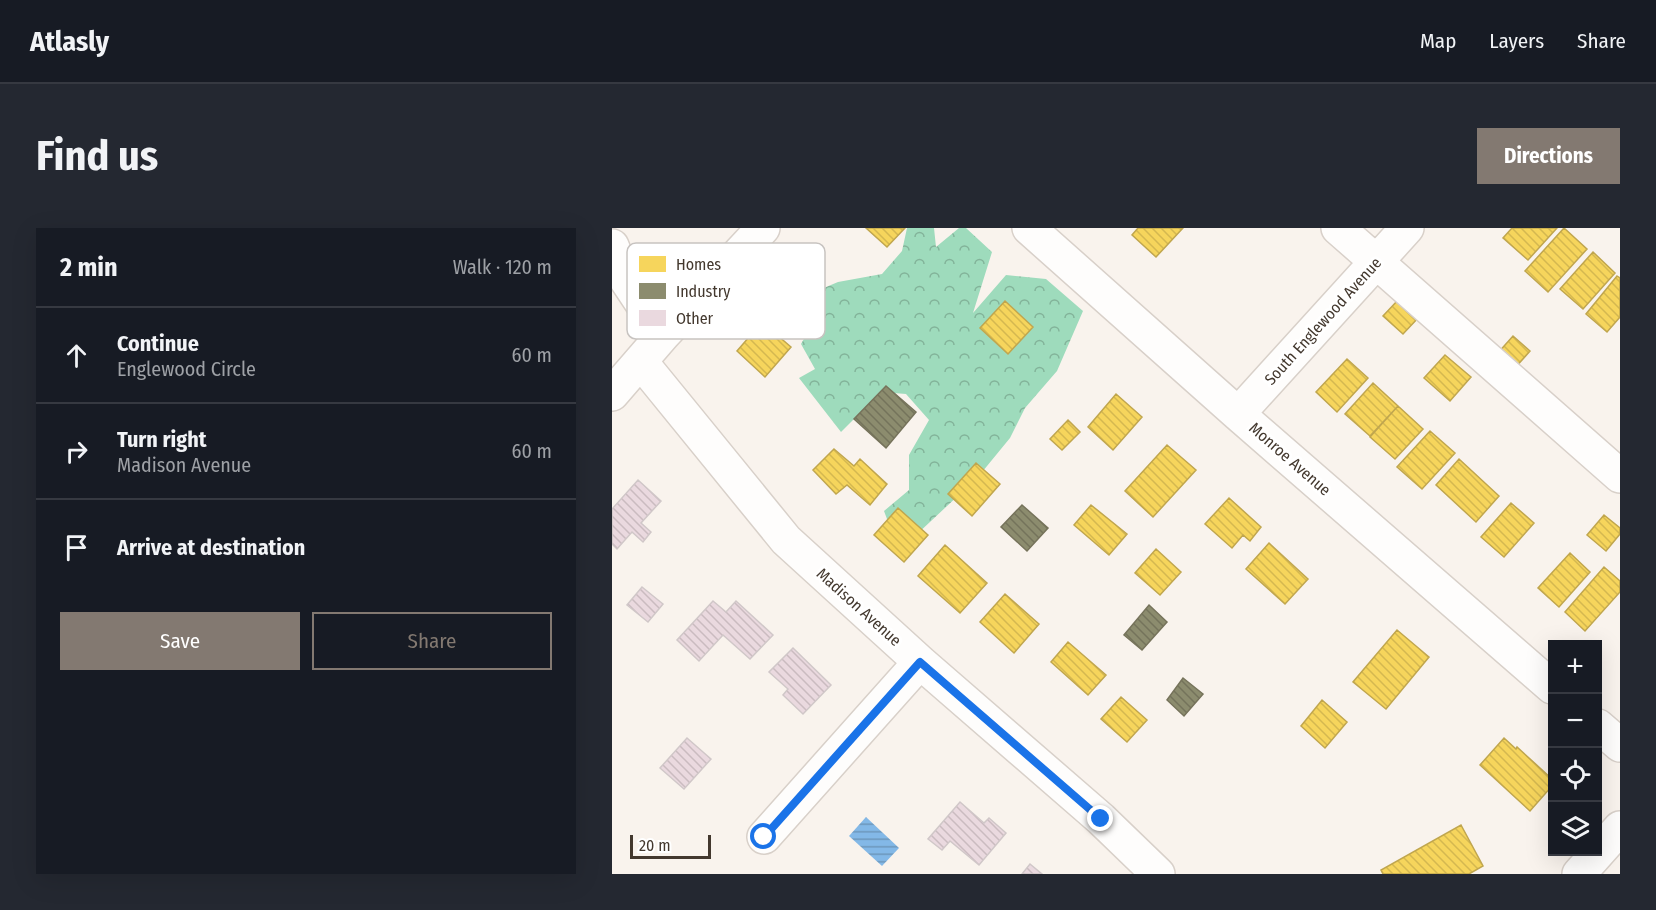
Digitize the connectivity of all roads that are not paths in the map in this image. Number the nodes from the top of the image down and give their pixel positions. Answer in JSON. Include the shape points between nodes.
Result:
{"nodes":[{"id":1,"x":763,"y":228,"type":"edge"},
{"id":2,"x":1029,"y":228,"type":"edge"},
{"id":3,"x":1338,"y":228,"type":"edge"},
{"id":4,"x":1407,"y":228,"type":"edge"},
{"id":5,"x":749,"y":243,"type":"edge"},
{"id":6,"x":612,"y":246,"type":"edge"},
{"id":7,"x":1376,"y":262,"type":"junction"},
{"id":8,"x":627,"y":281,"type":"edge"},
{"id":9,"x":660,"y":339,"type":"edge"},
{"id":10,"x":641,"y":362,"type":"junction"},
{"id":11,"x":612,"y":394,"type":"edge"},
{"id":12,"x":1238,"y":414,"type":"junction"},
{"id":13,"x":1620,"y":476,"type":"edge"},
{"id":14,"x":920,"y":662,"type":"junction"},
{"id":15,"x":1548,"y":684,"type":"edge"},
{"id":16,"x":1602,"y":729,"type":"edge"},
{"id":17,"x":1620,"y":745,"type":"edge"},
{"id":18,"x":1620,"y":828,"type":"edge"},
{"id":19,"x":764,"y":837,"type":"dead end"},
{"id":20,"x":1158,"y":874,"type":"edge"},
{"id":21,"x":1580,"y":874,"type":"edge"}],
"edges":[{"from":1,"to":5,"type":"street"},
{"from":2,"to":12,"type":"street","name":"Monroe Avenue"},
{"from":3,"to":7,"type":"street"},
{"from":4,"to":7,"type":"street","name":"South Englewood Avenue"},
{"from":6,"to":8,"type":"street"},
{"from":7,"to":12,"type":"street","name":"South Englewood Avenue"},
{"from":7,"to":13,"type":"street"},
{"from":9,"to":10,"type":"street"},
{"from":10,"to":11,"type":"street"},
{"from":10,"to":14,"type":"street","name":"Madison Avenue","via":[[786,540]]},
{"from":12,"to":15,"type":"street","name":"Monroe Avenue"},
{"from":14,"to":19,"type":"street"},
{"from":14,"to":20,"type":"street","name":"Madison Avenue","via":[[1101,819]]},
{"from":16,"to":17,"type":"street"},
{"from":18,"to":21,"type":"street"}]}
